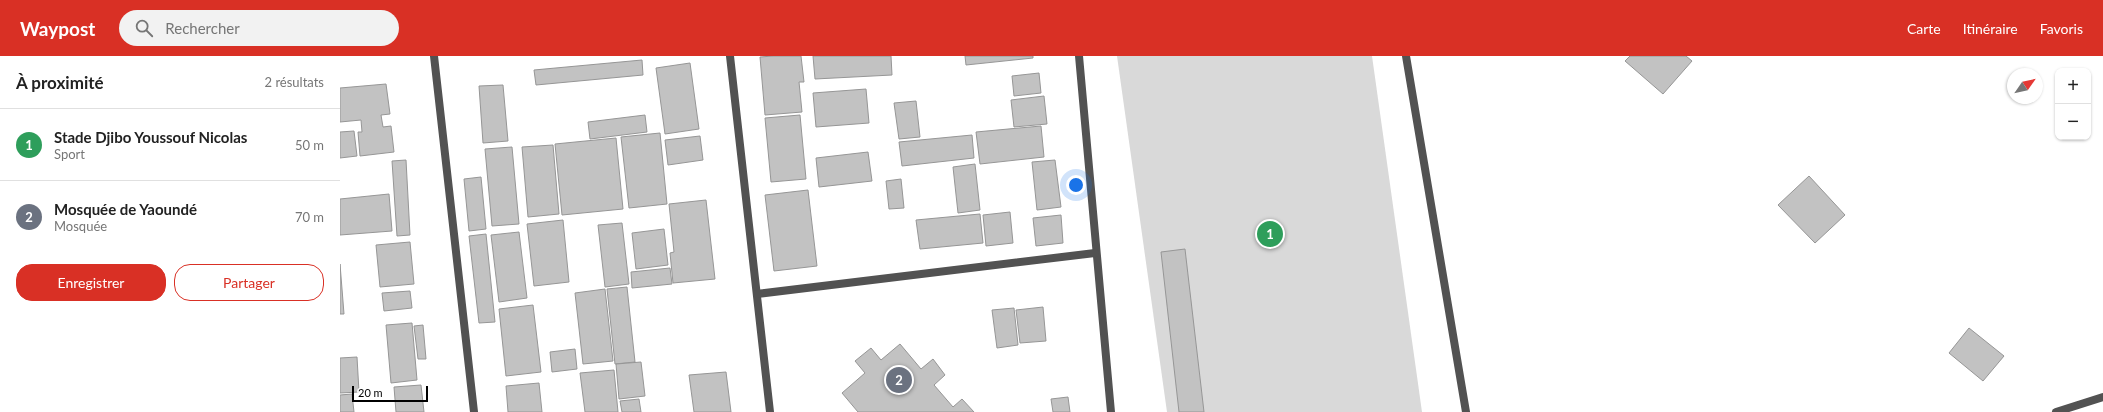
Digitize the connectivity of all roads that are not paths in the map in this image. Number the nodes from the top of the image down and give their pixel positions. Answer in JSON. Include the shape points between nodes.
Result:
{"nodes":[{"id":1,"x":434,"y":56,"type":"edge"},
{"id":2,"x":730,"y":56,"type":"edge"},
{"id":3,"x":1079,"y":56,"type":"edge"},
{"id":4,"x":1406,"y":56,"type":"edge"},
{"id":5,"x":1095,"y":253,"type":"junction"},
{"id":6,"x":757,"y":294,"type":"junction"},
{"id":7,"x":2103,"y":397,"type":"edge"},
{"id":8,"x":474,"y":412,"type":"edge"},
{"id":9,"x":770,"y":412,"type":"edge"},
{"id":10,"x":1111,"y":412,"type":"edge"},
{"id":11,"x":1466,"y":412,"type":"edge"},
{"id":12,"x":2056,"y":412,"type":"edge"}],
"edges":[{"from":1,"to":8,"type":"street"},
{"from":2,"to":6,"type":"street"},
{"from":3,"to":5,"type":"street"},
{"from":4,"to":11,"type":"street"},
{"from":5,"to":6,"type":"street"},
{"from":5,"to":10,"type":"street"},
{"from":6,"to":9,"type":"street"},
{"from":7,"to":12,"type":"street"}]}
